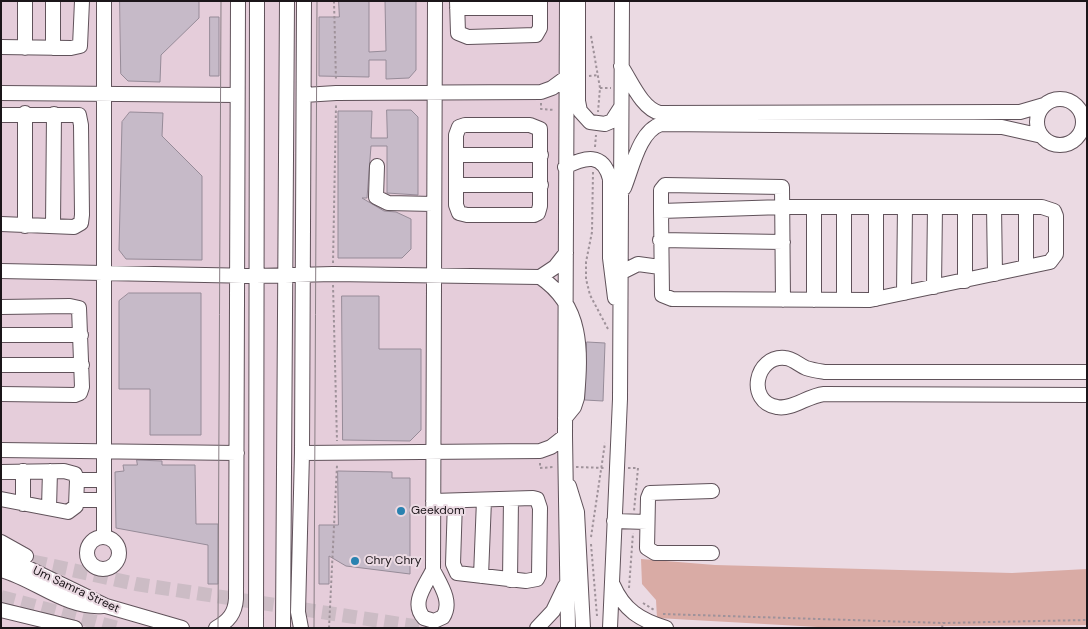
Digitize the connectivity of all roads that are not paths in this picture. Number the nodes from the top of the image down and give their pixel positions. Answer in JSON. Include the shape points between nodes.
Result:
{"nodes":[{"id":1,"x":25,"y":1,"type":"edge"},
{"id":2,"x":53,"y":1,"type":"edge"},
{"id":3,"x":82,"y":1,"type":"edge"},
{"id":4,"x":238,"y":1,"type":"edge"},
{"id":5,"x":257,"y":1,"type":"edge"},
{"id":6,"x":287,"y":1,"type":"edge"},
{"id":7,"x":304,"y":1,"type":"edge"},
{"id":8,"x":434,"y":1,"type":"edge"},
{"id":9,"x":568,"y":1,"type":"edge"},
{"id":10,"x":578,"y":1,"type":"edge"},
{"id":11,"x":622,"y":1,"type":"edge"},
{"id":12,"x":540,"y":5,"type":"edge"},
{"id":13,"x":104,"y":8,"type":"edge"},
{"id":14,"x":457,"y":8,"type":"edge"},
{"id":15,"x":82,"y":16,"type":"junction"},
{"id":16,"x":434,"y":17,"type":"junction"},
{"id":17,"x":304,"y":40,"type":"junction"},
{"id":18,"x":286,"y":41,"type":"junction"},
{"id":19,"x":1,"y":47,"type":"edge"},
{"id":20,"x":25,"y":48,"type":"junction"},
{"id":21,"x":53,"y":48,"type":"junction"},
{"id":22,"x":621,"y":66,"type":"junction"},
{"id":23,"x":566,"y":77,"type":"junction"},
{"id":24,"x":434,"y":92,"type":"junction"},
{"id":25,"x":541,"y":92,"type":"junction"},
{"id":26,"x":1,"y":93,"type":"edge"},
{"id":27,"x":105,"y":95,"type":"junction"},
{"id":28,"x":237,"y":95,"type":"junction"},
{"id":29,"x":304,"y":95,"type":"junction"},
{"id":30,"x":1044,"y":106,"type":"junction"},
{"id":31,"x":621,"y":107,"type":"junction"},
{"id":32,"x":566,"y":111,"type":"junction"},
{"id":33,"x":25,"y":113,"type":"junction"},
{"id":34,"x":1,"y":114,"type":"edge"},
{"id":35,"x":54,"y":114,"type":"junction"},
{"id":36,"x":1042,"y":136,"type":"junction"},
{"id":37,"x":256,"y":154,"type":"junction"},
{"id":38,"x":456,"y":155,"type":"junction"},
{"id":39,"x":541,"y":155,"type":"junction"},
{"id":40,"x":377,"y":166,"type":"dead end"},
{"id":41,"x":565,"y":167,"type":"junction"},
{"id":42,"x":104,"y":172,"type":"junction"},
{"id":43,"x":82,"y":173,"type":"junction"},
{"id":44,"x":433,"y":173,"type":"junction"},
{"id":45,"x":237,"y":174,"type":"junction"},
{"id":46,"x":456,"y":184,"type":"junction"},
{"id":47,"x":541,"y":184,"type":"junction"},
{"id":48,"x":104,"y":191,"type":"junction"},
{"id":49,"x":82,"y":192,"type":"junction"},
{"id":50,"x":621,"y":196,"type":"junction"},
{"id":51,"x":433,"y":198,"type":"junction"},
{"id":52,"x":783,"y":207,"type":"junction"},
{"id":53,"x":876,"y":207,"type":"junction"},
{"id":54,"x":905,"y":207,"type":"junction"},
{"id":55,"x":935,"y":207,"type":"junction"},
{"id":56,"x":966,"y":207,"type":"junction"},
{"id":57,"x":994,"y":207,"type":"junction"},
{"id":58,"x":1026,"y":207,"type":"junction"},
{"id":59,"x":814,"y":208,"type":"junction"},
{"id":60,"x":844,"y":208,"type":"junction"},
{"id":61,"x":661,"y":211,"type":"junction"},
{"id":62,"x":1,"y":224,"type":"edge"},
{"id":63,"x":25,"y":226,"type":"junction"},
{"id":64,"x":54,"y":226,"type":"junction"},
{"id":65,"x":660,"y":240,"type":"junction"},
{"id":66,"x":783,"y":242,"type":"junction"},
{"id":67,"x":622,"y":252,"type":"junction"},
{"id":68,"x":566,"y":253,"type":"junction"},
{"id":69,"x":660,"y":262,"type":"junction"},
{"id":70,"x":1026,"y":267,"type":"junction"},
{"id":71,"x":1,"y":271,"type":"edge"},
{"id":72,"x":104,"y":272,"type":"junction"},
{"id":73,"x":622,"y":272,"type":"junction"},
{"id":74,"x":285,"y":274,"type":"junction"},
{"id":75,"x":303,"y":274,"type":"junction"},
{"id":76,"x":996,"y":274,"type":"junction"},
{"id":77,"x":238,"y":276,"type":"junction"},
{"id":78,"x":256,"y":276,"type":"junction"},
{"id":79,"x":432,"y":276,"type":"junction"},
{"id":80,"x":540,"y":277,"type":"junction"},
{"id":81,"x":965,"y":280,"type":"junction"},
{"id":82,"x":934,"y":287,"type":"junction"},
{"id":83,"x":904,"y":293,"type":"junction"},
{"id":84,"x":876,"y":299,"type":"junction"},
{"id":85,"x":783,"y":300,"type":"junction"},
{"id":86,"x":814,"y":300,"type":"junction"},
{"id":87,"x":844,"y":300,"type":"junction"},
{"id":88,"x":566,"y":302,"type":"junction"},
{"id":89,"x":1,"y":307,"type":"edge"},
{"id":90,"x":621,"y":316,"type":"junction"},
{"id":91,"x":1,"y":335,"type":"edge"},
{"id":92,"x":81,"y":336,"type":"junction"},
{"id":93,"x":104,"y":353,"type":"junction"},
{"id":94,"x":82,"y":364,"type":"junction"},
{"id":95,"x":1,"y":365,"type":"edge"},
{"id":96,"x":1087,"y":372,"type":"edge"},
{"id":97,"x":104,"y":373,"type":"junction"},
{"id":98,"x":1,"y":394,"type":"edge"},
{"id":99,"x":302,"y":395,"type":"junction"},
{"id":100,"x":1087,"y":395,"type":"edge"},
{"id":101,"x":284,"y":401,"type":"junction"},
{"id":102,"x":565,"y":436,"type":"junction"},
{"id":103,"x":1,"y":450,"type":"edge"},
{"id":104,"x":103,"y":450,"type":"junction"},
{"id":105,"x":540,"y":450,"type":"junction"},
{"id":106,"x":433,"y":451,"type":"junction"},
{"id":107,"x":237,"y":453,"type":"junction"},
{"id":108,"x":302,"y":453,"type":"junction"},
{"id":109,"x":23,"y":471,"type":"junction"},
{"id":110,"x":50,"y":471,"type":"junction"},
{"id":111,"x":1,"y":472,"type":"edge"},
{"id":112,"x":565,"y":472,"type":"junction"},
{"id":113,"x":78,"y":480,"type":"junction"},
{"id":114,"x":103,"y":480,"type":"junction"},
{"id":115,"x":712,"y":491,"type":"dead end"},
{"id":116,"x":1,"y":499,"type":"edge"},
{"id":117,"x":511,"y":499,"type":"junction"},
{"id":118,"x":77,"y":500,"type":"junction"},
{"id":119,"x":103,"y":500,"type":"junction"},
{"id":120,"x":484,"y":500,"type":"junction"},
{"id":121,"x":433,"y":501,"type":"junction"},
{"id":122,"x":455,"y":501,"type":"junction"},
{"id":123,"x":23,"y":504,"type":"junction"},
{"id":124,"x":237,"y":506,"type":"junction"},
{"id":125,"x":49,"y":508,"type":"junction"},
{"id":126,"x":256,"y":511,"type":"junction"},
{"id":127,"x":614,"y":521,"type":"junction"},
{"id":128,"x":647,"y":522,"type":"junction"},
{"id":129,"x":104,"y":536,"type":"dead end"},
{"id":130,"x":1,"y":542,"type":"edge"},
{"id":131,"x":712,"y":553,"type":"dead end"},
{"id":132,"x":1,"y":555,"type":"edge"},
{"id":133,"x":1,"y":570,"type":"edge"},
{"id":134,"x":433,"y":570,"type":"dead end"},
{"id":135,"x":481,"y":576,"type":"junction"},
{"id":136,"x":510,"y":580,"type":"junction"},
{"id":137,"x":566,"y":583,"type":"junction"},
{"id":138,"x":612,"y":583,"type":"junction"},
{"id":139,"x":74,"y":590,"type":"junction"},
{"id":140,"x":106,"y":606,"type":"junction"},
{"id":141,"x":4,"y":613,"type":"edge"},
{"id":142,"x":75,"y":628,"type":"edge"},
{"id":143,"x":182,"y":628,"type":"edge"},
{"id":144,"x":216,"y":628,"type":"edge"},
{"id":145,"x":256,"y":628,"type":"edge"},
{"id":146,"x":282,"y":628,"type":"edge"},
{"id":147,"x":302,"y":628,"type":"edge"},
{"id":148,"x":537,"y":628,"type":"edge"},
{"id":149,"x":568,"y":628,"type":"edge"},
{"id":150,"x":583,"y":628,"type":"edge"},
{"id":151,"x":610,"y":628,"type":"edge"},
{"id":152,"x":666,"y":628,"type":"edge"}],
"edges":[{"from":1,"to":20,"type":"street"},
{"from":2,"to":21,"type":"street"},
{"from":3,"to":15,"type":"street"},
{"from":4,"to":28,"type":"street"},
{"from":5,"to":37,"type":"street"},
{"from":6,"to":18,"type":"street"},
{"from":7,"to":17,"type":"street"},
{"from":8,"to":16,"type":"street"},
{"from":9,"to":23,"type":"street"},
{"from":10,"to":31,"type":"street","via":[[580,111],[596,124],[612,121]]},
{"from":11,"to":22,"type":"street"},
{"from":12,"to":14,"type":"street"},
{"from":12,"to":14,"type":"street","via":[[540,31],[532,36],[460,35]]},
{"from":13,"to":15,"type":"street"},
{"from":13,"to":27,"type":"street"},
{"from":14,"to":16,"type":"street"},
{"from":15,"to":21,"type":"street","via":[[80,46]]},
{"from":16,"to":24,"type":"street"},
{"from":17,"to":18,"type":"street"},
{"from":17,"to":29,"type":"street"},
{"from":18,"to":74,"type":"street"},
{"from":19,"to":20,"type":"street"},
{"from":20,"to":21,"type":"street"},
{"from":22,"to":30,"type":"street","via":[[646,104],[660,113],[1020,112]]},
{"from":22,"to":31,"type":"street"},
{"from":23,"to":25,"type":"street"},
{"from":23,"to":32,"type":"street"},
{"from":24,"to":25,"type":"street"},
{"from":24,"to":29,"type":"street"},
{"from":24,"to":44,"type":"street"},
{"from":25,"to":32,"type":"street"},
{"from":26,"to":27,"type":"street"},
{"from":27,"to":28,"type":"street"},
{"from":27,"to":42,"type":"street"},
{"from":28,"to":45,"type":"street"},
{"from":29,"to":75,"type":"street"},
{"from":30,"to":36,"type":"street","via":[[1037,120]]},
{"from":30,"to":36,"type":"street","via":[[1055,99],[1074,103],[1082,113],[1084,126],[1069,144],[1057,145]]},
{"from":31,"to":50,"type":"street"},
{"from":32,"to":41,"type":"street"},
{"from":33,"to":34,"type":"street"},
{"from":33,"to":35,"type":"street"},
{"from":33,"to":63,"type":"street"},
{"from":35,"to":43,"type":"street","via":[[76,114],[81,118]]},
{"from":35,"to":64,"type":"street"},
{"from":36,"to":50,"type":"street","via":[[1002,127],[661,124],[644,140]]},
{"from":37,"to":45,"type":"street"},
{"from":37,"to":78,"type":"street"},
{"from":38,"to":39,"type":"street"},
{"from":38,"to":39,"type":"street","via":[[458,127],[534,125],[540,130]]},
{"from":38,"to":46,"type":"street"},
{"from":39,"to":47,"type":"street"},
{"from":40,"to":51,"type":"street","via":[[376,197],[388,202]]},
{"from":41,"to":68,"type":"street"},
{"from":41,"to":90,"type":"street","via":[[581,159],[593,159],[604,165],[610,179],[611,273]]},
{"from":42,"to":43,"type":"street"},
{"from":42,"to":48,"type":"street"},
{"from":43,"to":49,"type":"street"},
{"from":44,"to":46,"type":"street"},
{"from":44,"to":51,"type":"street"},
{"from":45,"to":77,"type":"street"},
{"from":46,"to":47,"type":"street"},
{"from":46,"to":47,"type":"street","via":[[457,210],[462,214],[534,215],[540,209]]},
{"from":46,"to":51,"type":"street"},
{"from":48,"to":49,"type":"street"},
{"from":48,"to":72,"type":"street"},
{"from":49,"to":64,"type":"street","via":[[81,223],[74,227]]},
{"from":50,"to":67,"type":"street"},
{"from":51,"to":79,"type":"street"},
{"from":52,"to":59,"type":"street"},
{"from":52,"to":61,"type":"street"},
{"from":52,"to":61,"type":"street","via":[[784,189],[780,186],[665,185],[661,190]]},
{"from":52,"to":66,"type":"street"},
{"from":53,"to":54,"type":"street"},
{"from":53,"to":60,"type":"street"},
{"from":53,"to":84,"type":"street"},
{"from":54,"to":55,"type":"street"},
{"from":54,"to":83,"type":"street"},
{"from":55,"to":56,"type":"street"},
{"from":55,"to":82,"type":"street"},
{"from":56,"to":57,"type":"street"},
{"from":56,"to":81,"type":"street"},
{"from":57,"to":58,"type":"street"},
{"from":57,"to":76,"type":"street"},
{"from":58,"to":70,"type":"street"},
{"from":58,"to":70,"type":"street","via":[[1054,211],[1056,254],[1050,262]]},
{"from":59,"to":60,"type":"street"},
{"from":59,"to":86,"type":"street"},
{"from":60,"to":87,"type":"street"},
{"from":61,"to":65,"type":"street"},
{"from":62,"to":63,"type":"street"},
{"from":63,"to":64,"type":"street"},
{"from":65,"to":66,"type":"street"},
{"from":65,"to":69,"type":"street"},
{"from":66,"to":85,"type":"street"},
{"from":67,"to":69,"type":"street"},
{"from":67,"to":73,"type":"street"},
{"from":68,"to":80,"type":"street","via":[[555,267]]},
{"from":68,"to":88,"type":"street"},
{"from":69,"to":73,"type":"street","via":[[638,264]]},
{"from":69,"to":85,"type":"street","via":[[661,288],[666,298]]},
{"from":70,"to":76,"type":"street"},
{"from":71,"to":72,"type":"street"},
{"from":72,"to":77,"type":"street"},
{"from":72,"to":93,"type":"street"},
{"from":73,"to":90,"type":"street"},
{"from":74,"to":75,"type":"street"},
{"from":74,"to":78,"type":"street"},
{"from":74,"to":101,"type":"street"},
{"from":75,"to":79,"type":"street"},
{"from":75,"to":99,"type":"street"},
{"from":76,"to":81,"type":"street"},
{"from":77,"to":78,"type":"street"},
{"from":77,"to":107,"type":"street"},
{"from":78,"to":126,"type":"street"},
{"from":79,"to":80,"type":"street"},
{"from":79,"to":106,"type":"street"},
{"from":80,"to":88,"type":"street","via":[[552,285]]},
{"from":81,"to":82,"type":"street"},
{"from":82,"to":83,"type":"street"},
{"from":83,"to":84,"type":"street"},
{"from":84,"to":87,"type":"street"},
{"from":85,"to":86,"type":"street"},
{"from":86,"to":87,"type":"street"},
{"from":88,"to":102,"type":"street"},
{"from":89,"to":92,"type":"street","via":[[75,306],[81,312]]},
{"from":90,"to":127,"type":"street"},
{"from":91,"to":92,"type":"street"},
{"from":92,"to":94,"type":"street"},
{"from":93,"to":94,"type":"street"},
{"from":93,"to":97,"type":"street"},
{"from":94,"to":95,"type":"street"},
{"from":94,"to":97,"type":"street"},
{"from":94,"to":98,"type":"street","via":[[78,394]]},
{"from":96,"to":100,"type":"street","via":[[825,372],[806,368],[785,358],[769,361],[759,372],[757,386],[769,406],[778,408],[824,394]]},
{"from":97,"to":104,"type":"street"},
{"from":99,"to":101,"type":"street"},
{"from":99,"to":108,"type":"street"},
{"from":101,"to":146,"type":"street"},
{"from":102,"to":105,"type":"street","via":[[551,447]]},
{"from":102,"to":112,"type":"street"},
{"from":103,"to":104,"type":"street"},
{"from":104,"to":107,"type":"street"},
{"from":104,"to":114,"type":"street"},
{"from":105,"to":106,"type":"street"},
{"from":105,"to":112,"type":"street","via":[[551,455]]},
{"from":106,"to":108,"type":"street"},
{"from":106,"to":121,"type":"street"},
{"from":107,"to":124,"type":"street"},
{"from":108,"to":147,"type":"street","via":[[298,612]]},
{"from":109,"to":110,"type":"street"},
{"from":109,"to":111,"type":"street"},
{"from":109,"to":123,"type":"street"},
{"from":110,"to":113,"type":"street","via":[[70,472]]},
{"from":110,"to":125,"type":"street"},
{"from":112,"to":137,"type":"street"},
{"from":112,"to":150,"type":"street","via":[[577,512]]},
{"from":113,"to":114,"type":"street"},
{"from":113,"to":118,"type":"street"},
{"from":114,"to":119,"type":"street"},
{"from":115,"to":128,"type":"street","via":[[650,493]]},
{"from":116,"to":123,"type":"street"},
{"from":117,"to":120,"type":"street"},
{"from":117,"to":136,"type":"street"},
{"from":117,"to":136,"type":"street","via":[[537,499],[540,508],[539,575],[532,580]]},
{"from":118,"to":119,"type":"street"},
{"from":118,"to":125,"type":"street","via":[[68,512]]},
{"from":119,"to":129,"type":"street"},
{"from":120,"to":122,"type":"street"},
{"from":120,"to":135,"type":"street"},
{"from":121,"to":122,"type":"street"},
{"from":121,"to":134,"type":"street"},
{"from":122,"to":135,"type":"street","via":[[454,569],[457,573]]},
{"from":123,"to":125,"type":"street"},
{"from":124,"to":126,"type":"street"},
{"from":124,"to":144,"type":"street","via":[[236,610]]},
{"from":126,"to":145,"type":"street"},
{"from":127,"to":128,"type":"street"},
{"from":127,"to":138,"type":"street"},
{"from":128,"to":131,"type":"street","via":[[647,548],[650,551]]},
{"from":130,"to":139,"type":"street","via":[[63,574]]},
{"from":132,"to":139,"type":"street","name":"Um Samra Street"},
{"from":133,"to":140,"type":"street","via":[[76,602],[94,607]]},
{"from":135,"to":136,"type":"street"},
{"from":137,"to":148,"type":"street","via":[[553,611]]},
{"from":137,"to":149,"type":"street"},
{"from":138,"to":151,"type":"street"},
{"from":138,"to":152,"type":"street","via":[[626,608],[642,620]]},
{"from":139,"to":140,"type":"street","name":"Um Samra Street"},
{"from":140,"to":143,"type":"street","name":"Um Samra Street"},
{"from":141,"to":142,"type":"street"}]}
